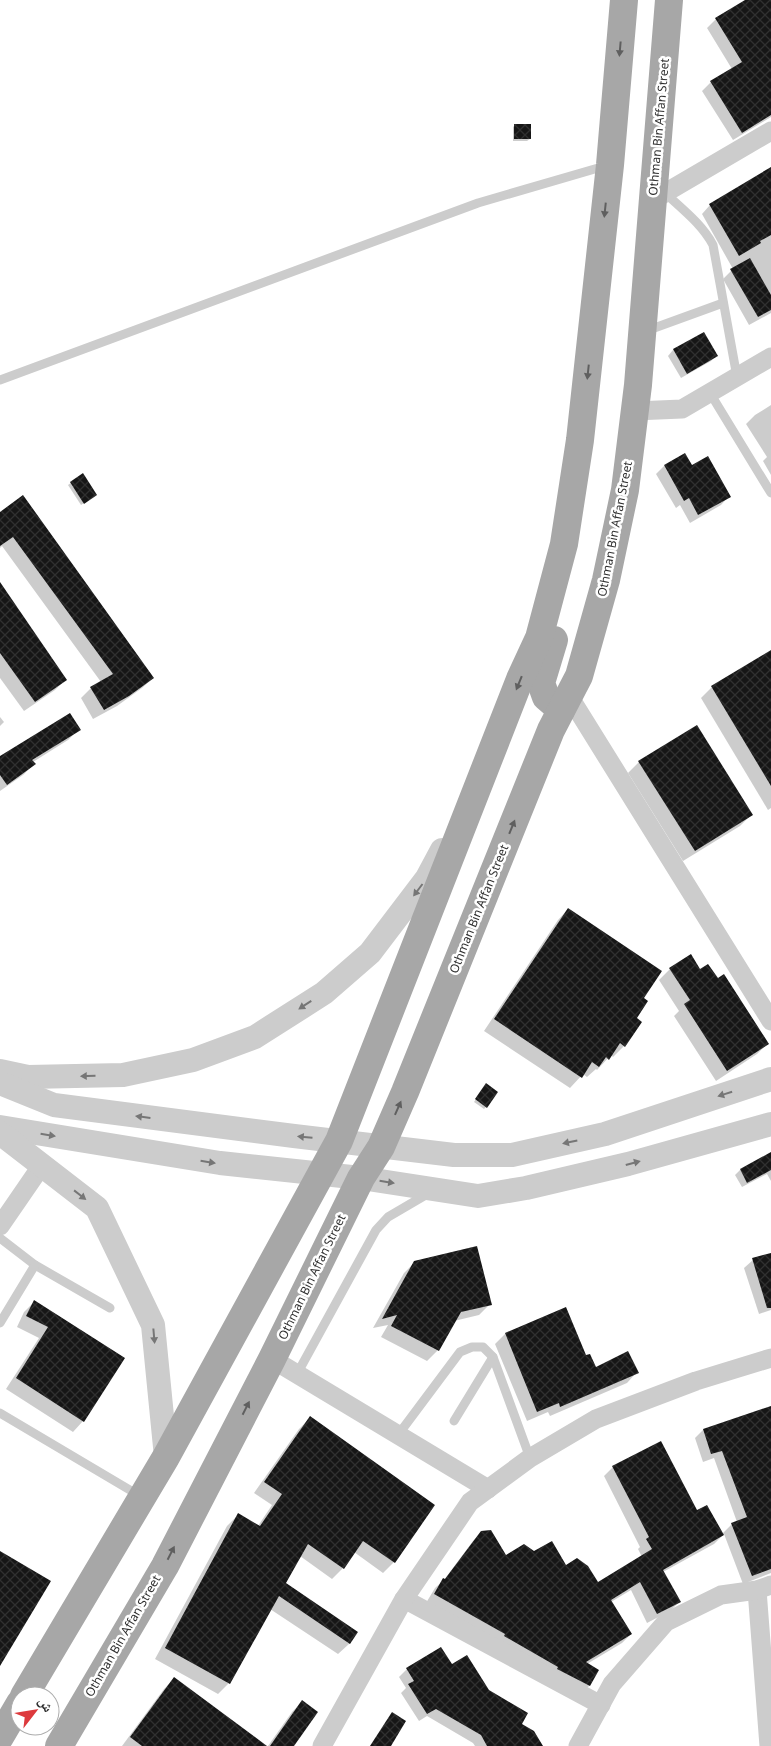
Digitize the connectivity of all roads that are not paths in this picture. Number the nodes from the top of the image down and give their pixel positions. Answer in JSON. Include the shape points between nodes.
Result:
{"nodes":[{"id":1,"x":624,"y":0,"type":"edge"},
{"id":2,"x":670,"y":0,"type":"edge"},
{"id":3,"x":771,"y":131,"type":"edge"},
{"id":4,"x":610,"y":165,"type":"junction"},
{"id":5,"x":659,"y":196,"type":"junction"},
{"id":6,"x":723,"y":303,"type":"junction"},
{"id":7,"x":642,"y":333,"type":"junction"},
{"id":8,"x":771,"y":357,"type":"edge"},
{"id":9,"x":737,"y":377,"type":"junction"},
{"id":10,"x":0,"y":380,"type":"edge"},
{"id":11,"x":710,"y":393,"type":"junction"},
{"id":12,"x":635,"y":410,"type":"junction"},
{"id":13,"x":574,"y":480,"type":"junction"},
{"id":14,"x":771,"y":493,"type":"edge"},
{"id":15,"x":565,"y":703,"type":"junction"},
{"id":16,"x":491,"y":755,"type":"junction"},
{"id":17,"x":771,"y":1021,"type":"edge"},
{"id":18,"x":0,"y":1071,"type":"edge"},
{"id":19,"x":771,"y":1079,"type":"edge"},
{"id":20,"x":0,"y":1083,"type":"edge"},
{"id":21,"x":771,"y":1124,"type":"edge"},
{"id":22,"x":0,"y":1127,"type":"edge"},
{"id":23,"x":0,"y":1133,"type":"edge"},
{"id":24,"x":339,"y":1141,"type":"junction"},
{"id":25,"x":381,"y":1147,"type":"junction"},
{"id":26,"x":42,"y":1165,"type":"junction"},
{"id":27,"x":320,"y":1174,"type":"junction"},
{"id":28,"x":360,"y":1178,"type":"junction"},
{"id":29,"x":436,"y":1189,"type":"junction"},
{"id":30,"x":0,"y":1226,"type":"edge"},
{"id":31,"x":0,"y":1238,"type":"edge"},
{"id":32,"x":35,"y":1265,"type":"junction"},
{"id":33,"x":110,"y":1308,"type":"dead end"},
{"id":34,"x":0,"y":1323,"type":"edge"},
{"id":35,"x":493,"y":1357,"type":"junction"},
{"id":36,"x":771,"y":1358,"type":"edge"},
{"id":37,"x":272,"y":1359,"type":"junction"},
{"id":38,"x":296,"y":1374,"type":"junction"},
{"id":39,"x":0,"y":1413,"type":"edge"},
{"id":40,"x":454,"y":1421,"type":"dead end"},
{"id":41,"x":398,"y":1435,"type":"junction"},
{"id":42,"x":166,"y":1457,"type":"junction"},
{"id":43,"x":530,"y":1458,"type":"junction"},
{"id":44,"x":488,"y":1489,"type":"junction"},
{"id":45,"x":142,"y":1497,"type":"junction"},
{"id":46,"x":764,"y":1588,"type":"edge"},
{"id":47,"x":404,"y":1598,"type":"junction"},
{"id":48,"x":30,"y":1686,"type":"edge"},
{"id":49,"x":600,"y":1705,"type":"junction"},
{"id":50,"x":10,"y":1720,"type":"edge"},
{"id":51,"x":0,"y":1737,"type":"edge"},
{"id":52,"x":59,"y":1746,"type":"edge"},
{"id":53,"x":322,"y":1746,"type":"edge"},
{"id":54,"x":578,"y":1746,"type":"edge"},
{"id":55,"x":769,"y":1746,"type":"edge"}],
"edges":[{"from":1,"to":4,"type":"main road","one_way":true},
{"from":2,"to":5,"type":"main road","name":"Othman Bin Affan Street"},
{"from":3,"to":5,"type":"street"},
{"from":4,"to":10,"type":"lane","via":[[478,203]]},
{"from":4,"to":13,"type":"main road","one_way":true},
{"from":5,"to":6,"type":"lane","via":[[708,235]]},
{"from":5,"to":7,"type":"main road","name":"Othman Bin Affan Street"},
{"from":6,"to":7,"type":"lane"},
{"from":6,"to":9,"type":"lane"},
{"from":7,"to":12,"type":"main road","name":"Othman Bin Affan Street"},
{"from":8,"to":9,"type":"street"},
{"from":9,"to":11,"type":"street"},
{"from":11,"to":12,"type":"street","via":[[682,409]]},
{"from":11,"to":14,"type":"lane"},
{"from":12,"to":15,"type":"main road","name":"Othman Bin Affan Street","via":[[625,490],[606,580],[579,676]]},
{"from":13,"to":15,"type":"main road","via":[[579,555],[541,683],[546,697]]},
{"from":13,"to":16,"type":"main road","one_way":true,"via":[[564,544],[539,638]]},
{"from":15,"to":17,"type":"street"},
{"from":25,"to":15,"type":"main road","name":"Othman Bin Affan Street","one_way":true,"via":[[551,730]]},
{"from":16,"to":18,"type":"street","one_way":true,"via":[[427,878],[370,953],[324,993],[255,1037],[193,1060],[123,1075],[28,1077]]},
{"from":16,"to":24,"type":"main road"},
{"from":19,"to":25,"type":"street","one_way":true,"via":[[605,1134],[512,1155],[454,1155]]},
{"from":24,"to":20,"type":"street","one_way":true,"via":[[54,1105]]},
{"from":29,"to":21,"type":"street","one_way":true,"via":[[478,1196],[526,1188],[628,1164]]},
{"from":22,"to":27,"type":"street","one_way":true,"via":[[220,1164]]},
{"from":23,"to":26,"type":"street"},
{"from":24,"to":25,"type":"street"},
{"from":24,"to":27,"type":"main road"},
{"from":25,"to":28,"type":"main road","name":"Othman Bin Affan Street"},
{"from":26,"to":30,"type":"street"},
{"from":26,"to":42,"type":"street","one_way":true,"via":[[97,1208],[153,1325]]},
{"from":27,"to":28,"type":"street"},
{"from":27,"to":42,"type":"main road"},
{"from":28,"to":29,"type":"street","one_way":true},
{"from":28,"to":37,"type":"main road","name":"Othman Bin Affan Street"},
{"from":29,"to":38,"type":"lane","via":[[388,1217],[376,1230]]},
{"from":31,"to":32,"type":"lane"},
{"from":32,"to":33,"type":"lane"},
{"from":32,"to":34,"type":"lane"},
{"from":35,"to":40,"type":"lane"},
{"from":35,"to":41,"type":"lane","via":[[482,1347],[460,1352]]},
{"from":35,"to":43,"type":"lane"},
{"from":36,"to":43,"type":"street","via":[[696,1380],[596,1419]]},
{"from":37,"to":38,"type":"street"},
{"from":52,"to":37,"type":"main road","name":"Othman Bin Affan Street","one_way":true,"via":[[165,1566]]},
{"from":38,"to":41,"type":"street"},
{"from":39,"to":45,"type":"lane"},
{"from":41,"to":44,"type":"street"},
{"from":42,"to":45,"type":"main road"},
{"from":43,"to":44,"type":"street"},
{"from":44,"to":47,"type":"street","via":[[470,1502]]},
{"from":45,"to":48,"type":"main road"},
{"from":46,"to":49,"type":"street","via":[[721,1595],[666,1622],[612,1684]]},
{"from":46,"to":55,"type":"street"},
{"from":47,"to":49,"type":"street"},
{"from":47,"to":53,"type":"street"},
{"from":49,"to":54,"type":"street"},
{"from":50,"to":51,"type":"main road"}]}
